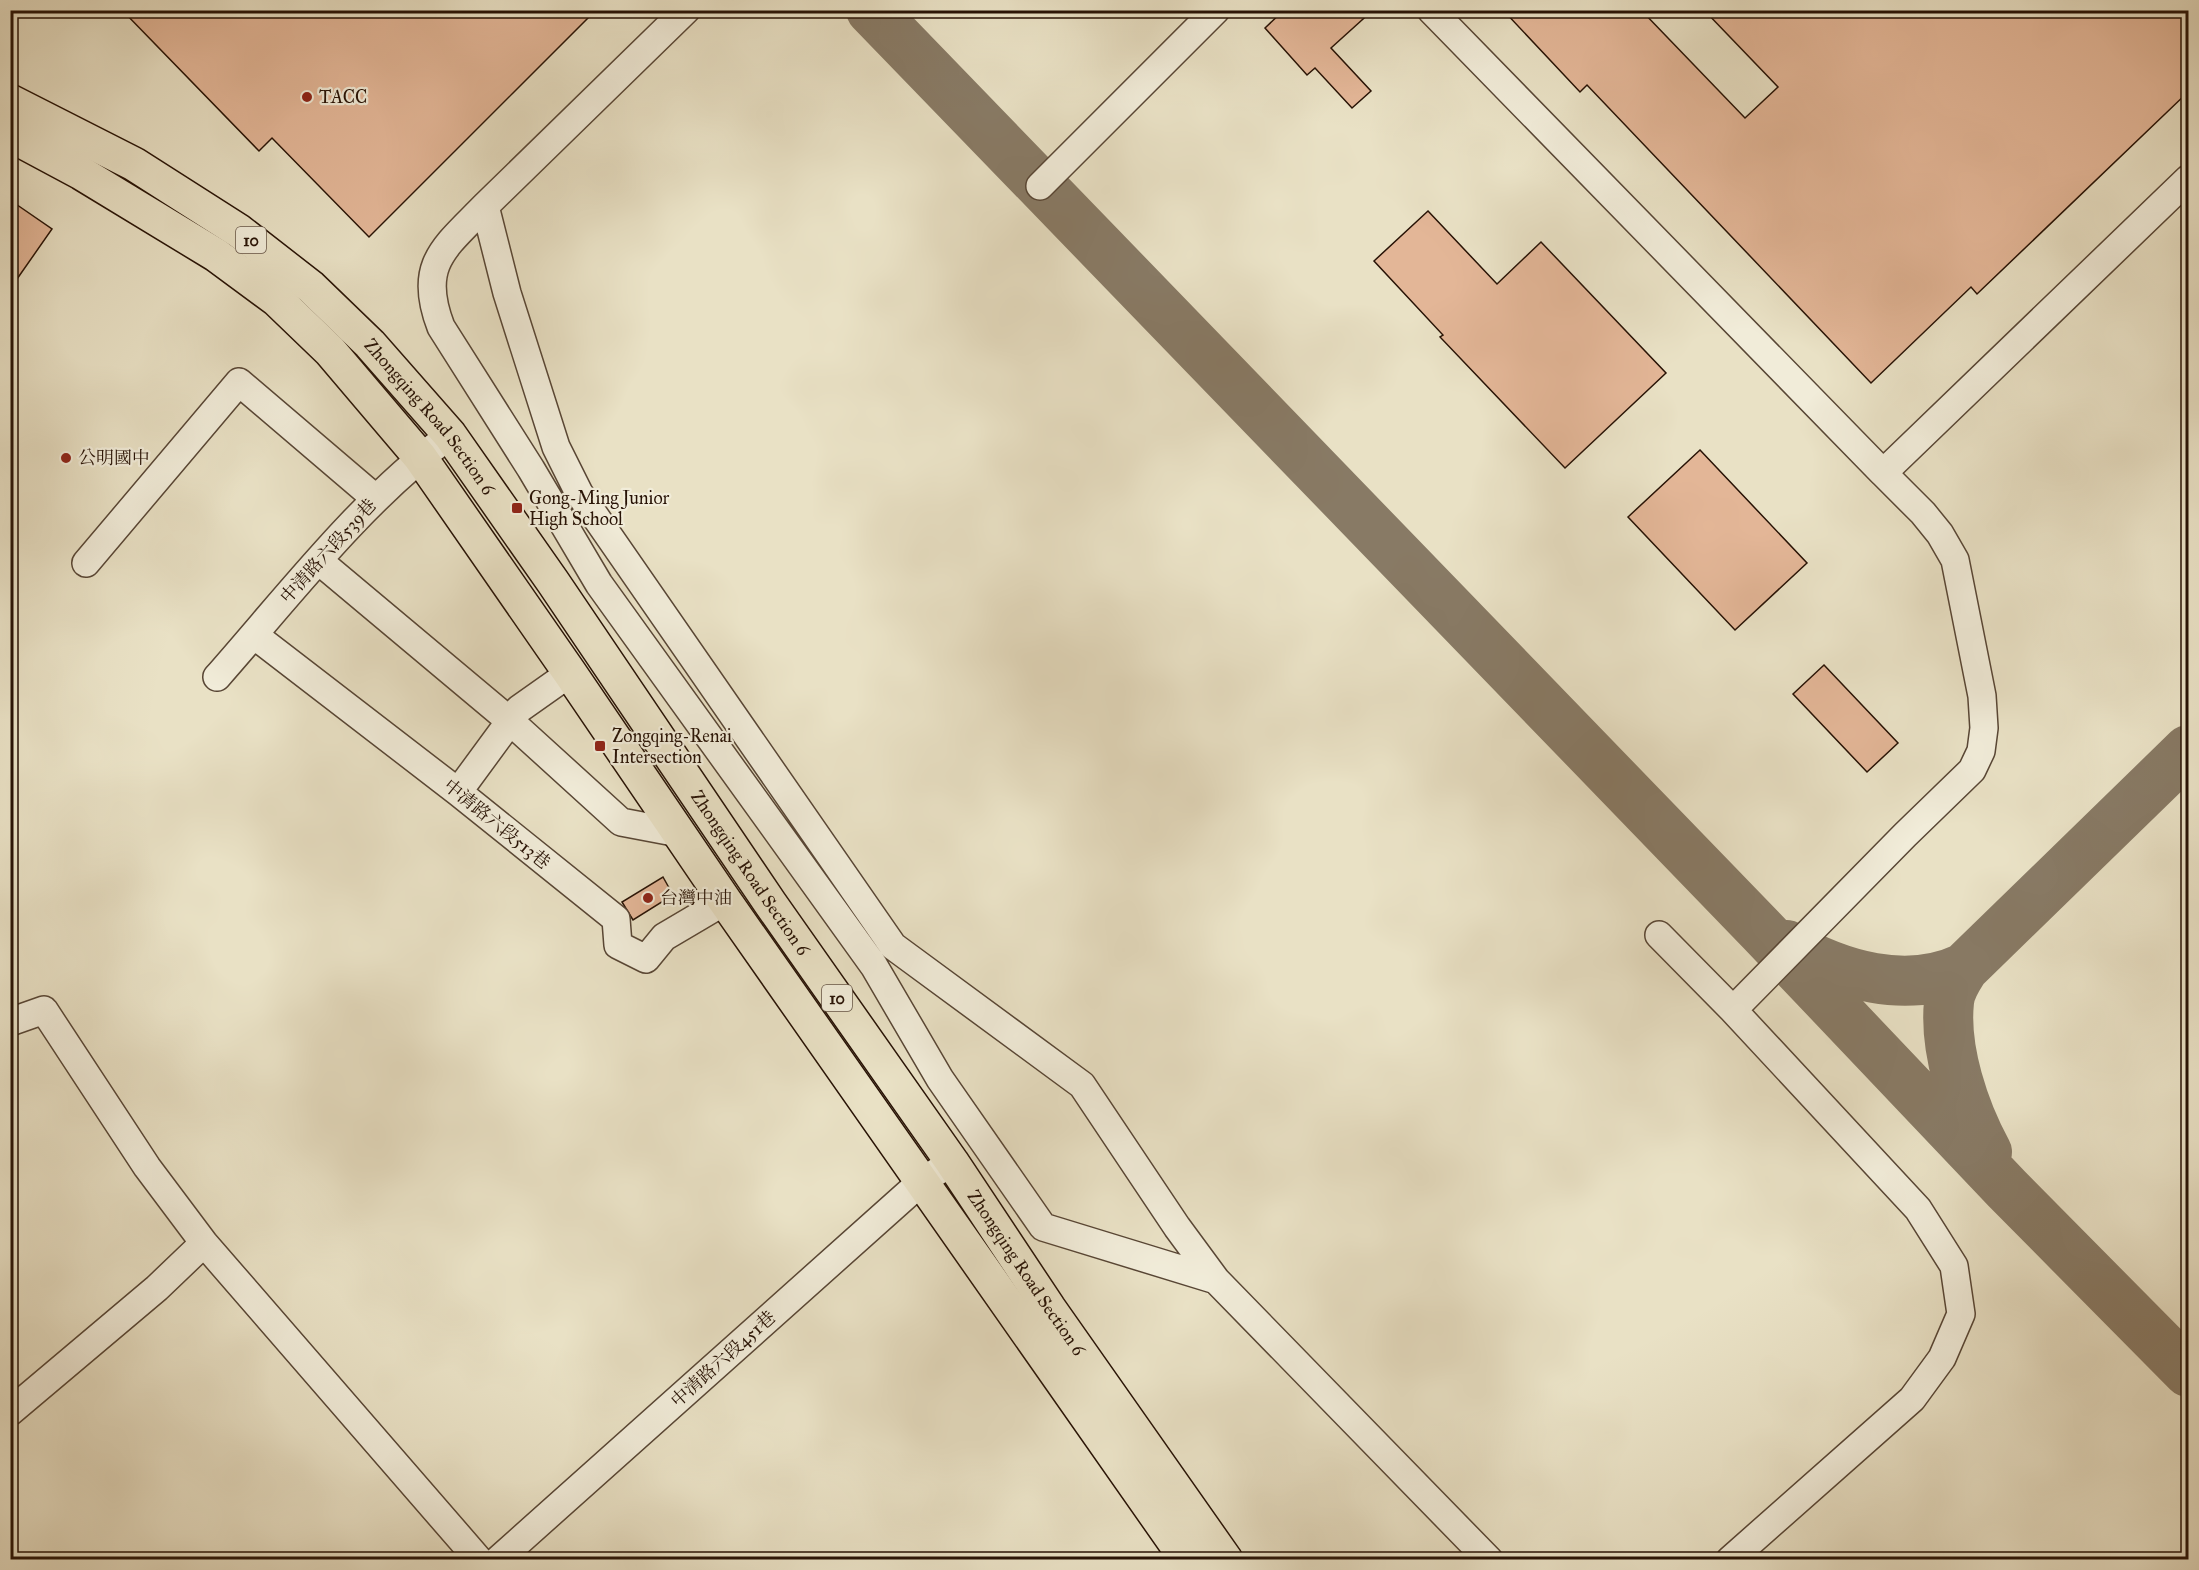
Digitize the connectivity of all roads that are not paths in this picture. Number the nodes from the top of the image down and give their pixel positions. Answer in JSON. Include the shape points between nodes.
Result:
{"nodes":[{"id":1,"x":686,"y":10,"type":"edge"},
{"id":2,"x":1216,"y":10,"type":"edge"},
{"id":3,"x":1431,"y":10,"type":"edge"},
{"id":4,"x":10,"y":101,"type":"edge"},
{"id":5,"x":10,"y":135,"type":"edge"},
{"id":6,"x":2188,"y":180,"type":"edge"},
{"id":7,"x":1040,"y":186,"type":"dead end"},
{"id":8,"x":485,"y":206,"type":"junction"},
{"id":9,"x":450,"y":435,"type":"junction"},
{"id":10,"x":420,"y":457,"type":"junction"},
{"id":11,"x":1883,"y":473,"type":"junction"},
{"id":12,"x":375,"y":498,"type":"junction"},
{"id":13,"x":319,"y":561,"type":"junction"},
{"id":14,"x":86,"y":563,"type":"dead end"},
{"id":15,"x":254,"y":635,"type":"junction"},
{"id":16,"x":570,"y":673,"type":"junction"},
{"id":17,"x":217,"y":678,"type":"dead end"},
{"id":18,"x":510,"y":721,"type":"junction"},
{"id":19,"x":458,"y":792,"type":"junction"},
{"id":20,"x":679,"y":832,"type":"junction"},
{"id":21,"x":724,"y":901,"type":"junction"},
{"id":22,"x":1659,"y":935,"type":"dead end"},
{"id":23,"x":1732,"y":1010,"type":"junction"},
{"id":24,"x":10,"y":1022,"type":"edge"},
{"id":25,"x":952,"y":1162,"type":"junction"},
{"id":26,"x":921,"y":1182,"type":"junction"},
{"id":27,"x":204,"y":1243,"type":"junction"},
{"id":28,"x":1216,"y":1280,"type":"junction"},
{"id":29,"x":10,"y":1412,"type":"edge"},
{"id":30,"x":479,"y":1560,"type":"edge"},
{"id":31,"x":498,"y":1560,"type":"edge"},
{"id":32,"x":1187,"y":1560,"type":"edge"},
{"id":33,"x":1226,"y":1560,"type":"edge"},
{"id":34,"x":1489,"y":1560,"type":"edge"},
{"id":35,"x":1730,"y":1560,"type":"edge"}],
"edges":[{"from":1,"to":8,"type":"street"},
{"from":2,"to":7,"type":"street"},
{"from":3,"to":11,"type":"street"},
{"from":4,"to":9,"type":"main road","name":"Zhongqing Road Section 6","number":"10","via":[[134,164],[240,231],[311,287],[370,344]]},
{"from":5,"to":10,"type":"main road","name":"Zhongqing Road Section 6","number":"10","via":[[216,255],[277,300],[330,351]]},
{"from":6,"to":11,"type":"street"},
{"from":8,"to":28,"type":"street","via":[[507,293],[556,447],[579,493],[893,946],[1082,1086]]},
{"from":8,"to":28,"type":"street","via":[[449,243],[436,263],[432,305],[441,327],[599,584],[874,966],[940,1079],[1043,1227]]},
{"from":9,"to":10,"type":"street","name":"中清路六段539巷"},
{"from":9,"to":25,"type":"main road","name":"Zhongqing Road Section 6","number":"10"},
{"from":10,"to":12,"type":"street","name":"中清路六段539巷"},
{"from":10,"to":16,"type":"main road","name":"Zhongqing Road Section 6","number":"10"},
{"from":11,"to":23,"type":"street","via":[[1935,527],[1955,560],[1982,696],[1981,751],[1972,770]]},
{"from":12,"to":13,"type":"street","name":"中清路六段539巷"},
{"from":12,"to":14,"type":"street","via":[[239,382]]},
{"from":13,"to":15,"type":"street","name":"中清路六段539巷"},
{"from":13,"to":18,"type":"street"},
{"from":15,"to":17,"type":"street","name":"中清路六段539巷"},
{"from":15,"to":19,"type":"street","name":"中清路六段513巷"},
{"from":16,"to":18,"type":"street","via":[[519,709]]},
{"from":16,"to":20,"type":"main road","name":"Zhongqing Road Section 6","number":"10"},
{"from":18,"to":19,"type":"street"},
{"from":18,"to":20,"type":"street","via":[[621,822]]},
{"from":19,"to":21,"type":"street","name":"中清路六段513巷","via":[[616,919],[618,945],[646,959],[664,937]]},
{"from":20,"to":21,"type":"main road","name":"Zhongqing Road Section 6","number":"10"},
{"from":21,"to":26,"type":"main road","name":"Zhongqing Road Section 6","number":"10"},
{"from":22,"to":23,"type":"street"},
{"from":23,"to":35,"type":"street","via":[[1918,1209],[1954,1266],[1960,1314],[1942,1358],[1912,1399]]},
{"from":24,"to":27,"type":"street","via":[[44,1010],[147,1167]]},
{"from":25,"to":26,"type":"street","name":"中清路六段451巷"},
{"from":25,"to":33,"type":"main road","name":"Zhongqing Road Section 6","number":"10"},
{"from":26,"to":31,"type":"street","name":"中清路六段451巷"},
{"from":26,"to":32,"type":"main road","name":"Zhongqing Road Section 6","number":"10"},
{"from":27,"to":29,"type":"street","via":[[157,1288]]},
{"from":27,"to":30,"type":"street"},
{"from":28,"to":34,"type":"street"}]}
